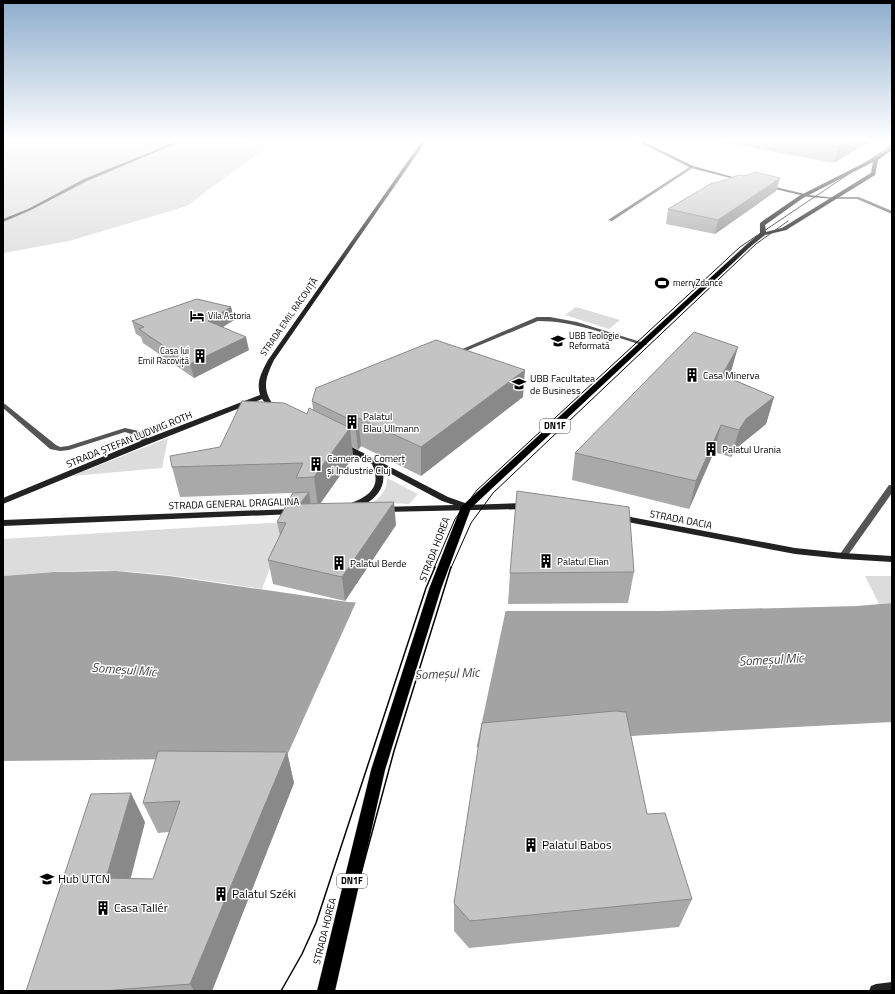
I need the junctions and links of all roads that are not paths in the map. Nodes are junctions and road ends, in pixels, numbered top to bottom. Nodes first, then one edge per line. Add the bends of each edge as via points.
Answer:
1 (69, 187) edge
2 (391, 187) edge
3 (660, 187) edge
4 (772, 187) edge
5 (819, 187) edge
6 (852, 187) edge
7 (805, 195) junction
8 (835, 198) junction
9 (892, 213) edge
10 (610, 220) dead end
11 (3, 221) edge
12 (763, 234) junction
13 (644, 344) junction
14 (450, 356) edge
15 (263, 396) junction
16 (3, 405) edge
17 (282, 415) edge
18 (146, 442) junction
19 (335, 442) edge
20 (375, 463) junction
21 (892, 487) edge
22 (3, 501) edge
23 (531, 506) edge
24 (466, 507) junction
25 (299, 511) edge
26 (615, 517) edge
27 (3, 523) edge
28 (843, 556) junction
29 (892, 559) edge
30 (892, 989) edge
31 (326, 991) edge
32 (876, 991) edge

1 - 11 street
2 - 15 street, STRADA EMIL RACOVIȚĂ via 271,360 261,382
3 - 10 street
4 - 7 street
5 - 7 main road, STRADA HOREA / DN1F
6 - 8 main road, STRADA HOREA / DN1F
7 - 8 street
7 - 12 main road, STRADA HOREA / DN1F via 762,224
8 - 9 street via 858,198
8 - 12 main road, STRADA HOREA / DN1F via 784,229
12 - 13 main road, STRADA HOREA / DN1F
13 - 14 street via 564,320 537,319
13 - 24 main road, STRADA HOREA / DN1F
15 - 17 street
15 - 18 street, STRADA ȘTEFAN LUDWIG ROTH
16 - 18 street via 53,447 69,448 125,430 140,434
18 - 22 street, STRADA ȘTEFAN LUDWIG ROTH
19 - 20 street
20 - 24 street
20 - 24 street via 380,470 379,488 361,503 342,510
21 - 28 street
23 - 24 street
24 - 31 main road, STRADA HOREA / DN1F via 435,589 378,770
25 - 27 street, STRADA GENERAL DRAGALINA
26 - 28 street, STRADA DACIA via 744,542
28 - 29 street, STRADA DACIA
30 - 32 street

